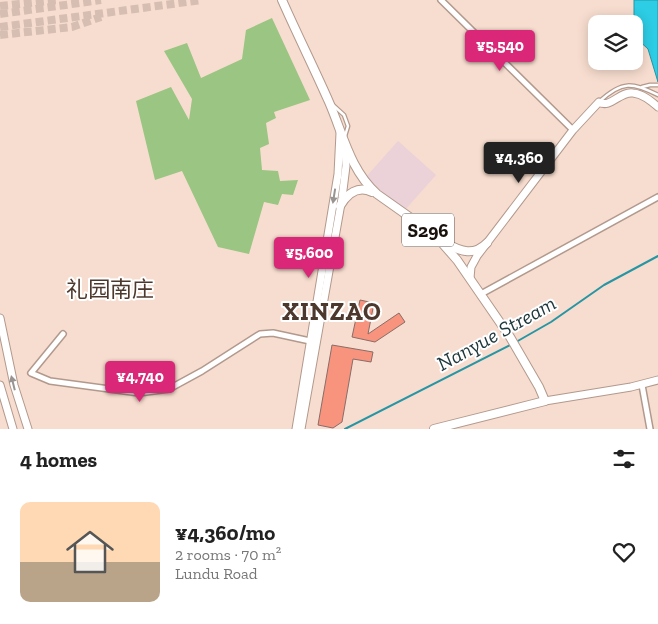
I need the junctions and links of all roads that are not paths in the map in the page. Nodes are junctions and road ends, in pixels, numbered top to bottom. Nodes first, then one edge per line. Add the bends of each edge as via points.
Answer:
1 (282, 0) edge
2 (441, 0) edge
3 (658, 85) edge
4 (642, 88) junction
5 (658, 95) edge
6 (328, 100) junction
7 (599, 102) junction
8 (658, 107) edge
9 (340, 130) junction
10 (573, 130) junction
11 (344, 140) junction
12 (376, 194) junction
13 (658, 196) edge
14 (340, 206) junction
15 (439, 239) junction
16 (488, 243) junction
17 (470, 278) junction
18 (481, 294) junction
19 (0, 318) edge
20 (62, 334) dead end
21 (310, 341) junction
22 (658, 380) edge
23 (0, 385) edge
24 (642, 385) junction
25 (545, 401) junction
26 (13, 429) edge
27 (28, 429) edge
28 (296, 429) edge
29 (301, 429) edge
30 (434, 429) edge
31 (650, 429) edge

1 - 6 main road, S296
2 - 10 street
3 - 4 lane
4 - 5 lane
4 - 7 lane via 627,84 619,86
6 - 9 main road, S296
6 - 11 lane via 344,115 348,126
7 - 8 main road via 606,104 633,93
7 - 10 main road
9 - 11 main road, S296
9 -> 21 main road via 339,165
10 - 16 main road
11 - 12 main road, S296 via 354,166
11 - 14 main road via 346,157
12 - 14 main road via 358,190 348,195
12 - 15 main road, S296
13 - 18 street
14 - 29 main road
15 - 16 main road via 466,252 478,250
15 - 17 main road, S296
16 - 17 main road via 472,264
17 - 18 main road, S296
18 - 25 main road, S296 via 510,337
27 -> 19 main road via 14,385
20 - 21 street via 31,373 50,381 139,393 169,390 260,334 273,333
21 - 28 main road
22 - 24 main road
23 - 26 main road
24 - 25 main road
24 - 31 street
25 - 30 main road

